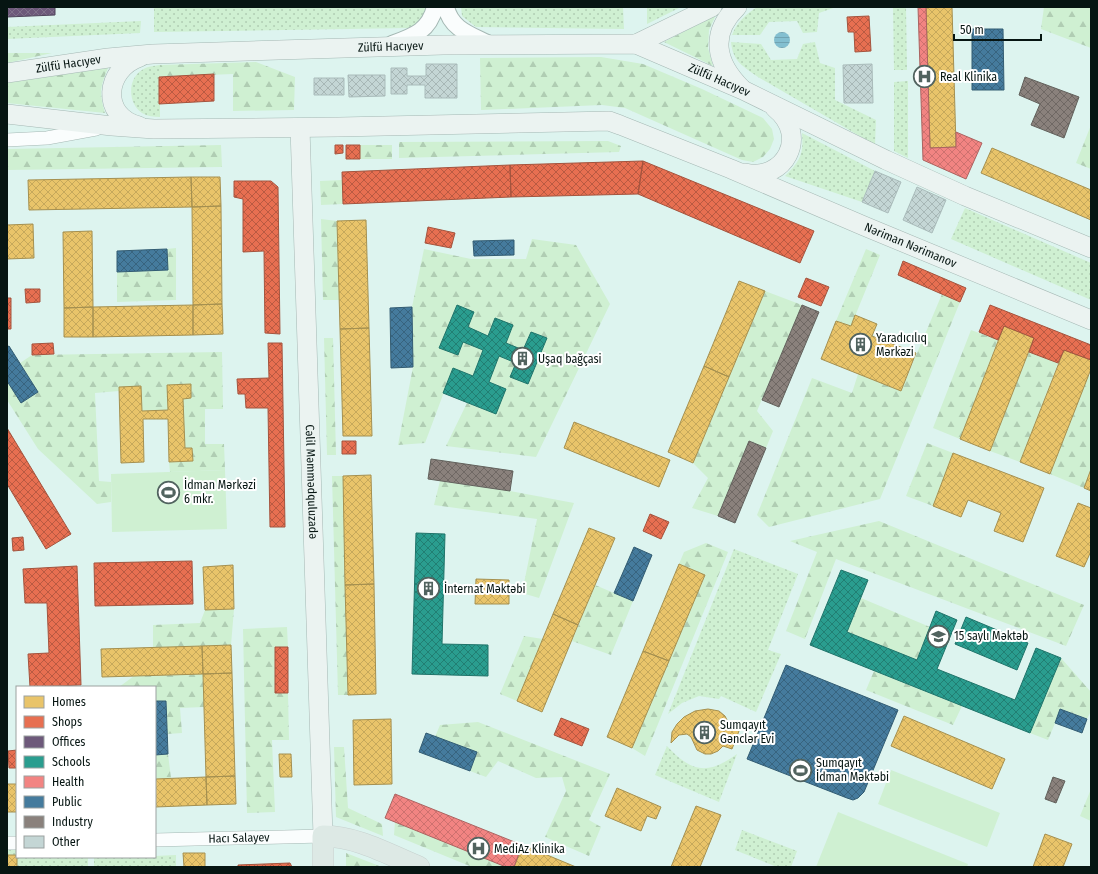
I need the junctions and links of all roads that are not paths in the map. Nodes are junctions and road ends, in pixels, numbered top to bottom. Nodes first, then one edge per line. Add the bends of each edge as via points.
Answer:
1 (435, 7) edge
2 (446, 7) edge
3 (712, 7) edge
4 (737, 7) edge
5 (636, 44) junction
6 (491, 45) junction
7 (385, 47) junction
8 (149, 54) junction
9 (7, 73) edge
10 (743, 90) junction
11 (764, 101) junction
12 (7, 114) edge
13 (112, 126) junction
14 (300, 128) junction
15 (154, 129) junction
16 (7, 140) edge
17 (731, 169) junction
18 (1091, 248) edge
19 (1091, 320) edge
20 (322, 836) junction
21 (156, 840) edge
22 (323, 867) edge
23 (419, 867) edge

1 - 7 street via 433,16 422,30 411,38
2 - 6 street via 451,21 459,29
3 - 5 main road
4 - 10 main road via 724,22 719,51 726,70
5 - 6 main road, Zülfü Hacıyev
5 - 10 main road, Zülfü Hacıyev
6 - 7 main road, Zülfü Hacıyev
7 - 8 main road, Zülfü Hacıyev
8 - 9 main road, Zülfü Hacıyev
8 - 15 main road via 126,64 118,72 112,88 112,100 121,116 136,125
10 - 11 main road, Zülfü Hacıyev
11 - 17 main road via 784,116 789,125 792,141 788,154 768,172 757,175
11 - 18 main road via 965,196
12 - 13 main road
13 - 15 main road
13 - 16 street via 47,138
14 - 15 main road
14 - 17 main road via 602,121 620,125
14 - 20 main road, Cəlil Məmmədquluzadə
17 - 19 main road, Nəriman Nərimanov
20 - 21 street, Hacı Salayev
20 - 22 main road
20 - 23 main road via 349,839

